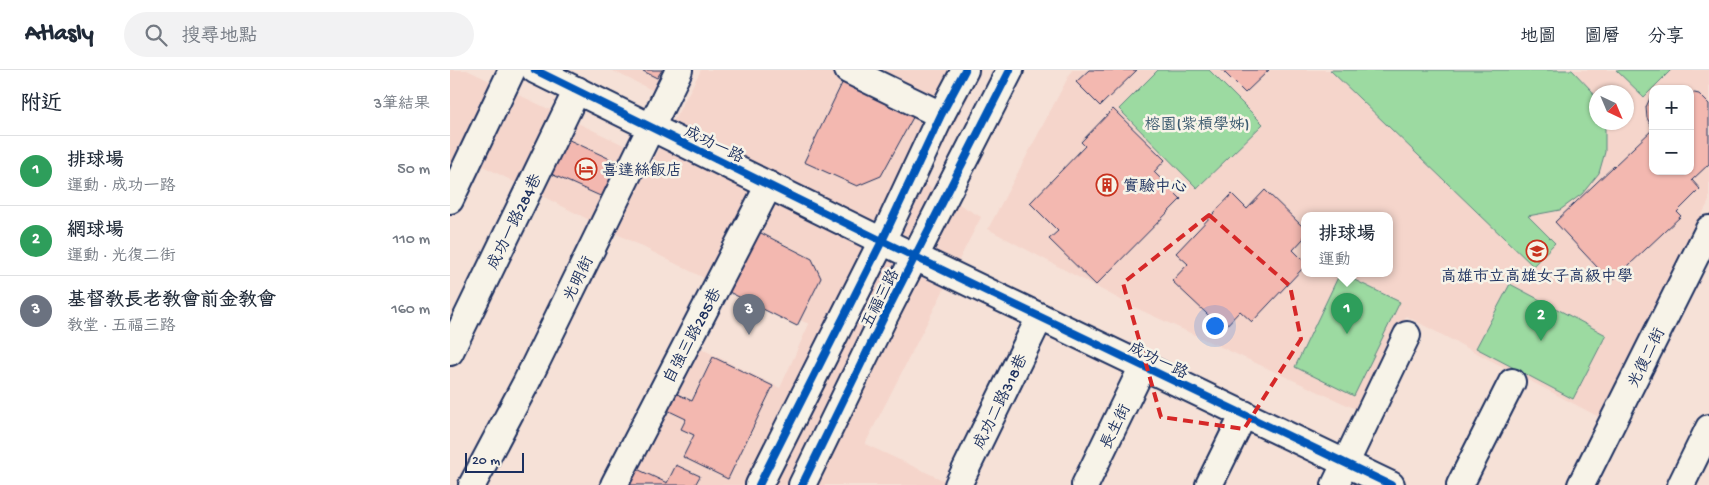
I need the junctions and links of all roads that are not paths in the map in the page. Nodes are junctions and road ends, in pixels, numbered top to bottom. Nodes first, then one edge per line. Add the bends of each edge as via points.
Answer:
1 (512, 70) edge
2 (537, 70) edge
3 (679, 70) edge
4 (848, 70) edge
5 (965, 70) edge
6 (1010, 70) edge
7 (576, 90) junction
8 (941, 115) junction
9 (651, 127) junction
10 (769, 185) junction
11 (450, 200) edge
12 (1709, 229) edge
13 (882, 241) junction
14 (916, 257) junction
15 (1040, 316) junction
16 (1407, 335) dead end
17 (450, 352) edge
18 (1143, 366) junction
19 (1512, 382) dead end
20 (1244, 414) junction
21 (1709, 428) edge
22 (1340, 474) edge
23 (472, 485) edge
24 (614, 485) edge
25 (759, 485) edge
26 (802, 485) edge
27 (958, 485) edge
28 (1085, 485) edge
29 (1210, 485) edge
30 (1392, 485) edge
31 (1460, 485) edge
32 (1582, 485) edge
33 (1681, 485) edge

1 - 11 street
2 - 7 street, 成功一路
3 - 9 street, 光明街
4 - 8 street
5 - 8 street, 五福三路
6 - 14 street, 五福三路
7 - 9 street, 成功一路
7 - 17 street, 成功一路284巷
8 - 13 street, 五福三路
9 - 10 street, 成功一路
9 - 23 street, 光明街 via 526,383
10 - 13 street, 成功一路
10 - 24 street, 自強三路285巷
12 - 32 street, 光復二街
13 - 14 street, 成功一路
13 - 25 street, 五福三路
14 - 15 street, 成功一路
14 - 26 street, 五福三路
15 - 18 street, 成功一路
15 - 27 street, 成功二路318巷
16 - 22 street
18 - 20 street, 成功一路
18 - 28 street, 長生街
19 - 31 street
20 - 22 street, 成功一路
20 - 29 street
21 - 33 street
22 - 30 street, 成功一路

